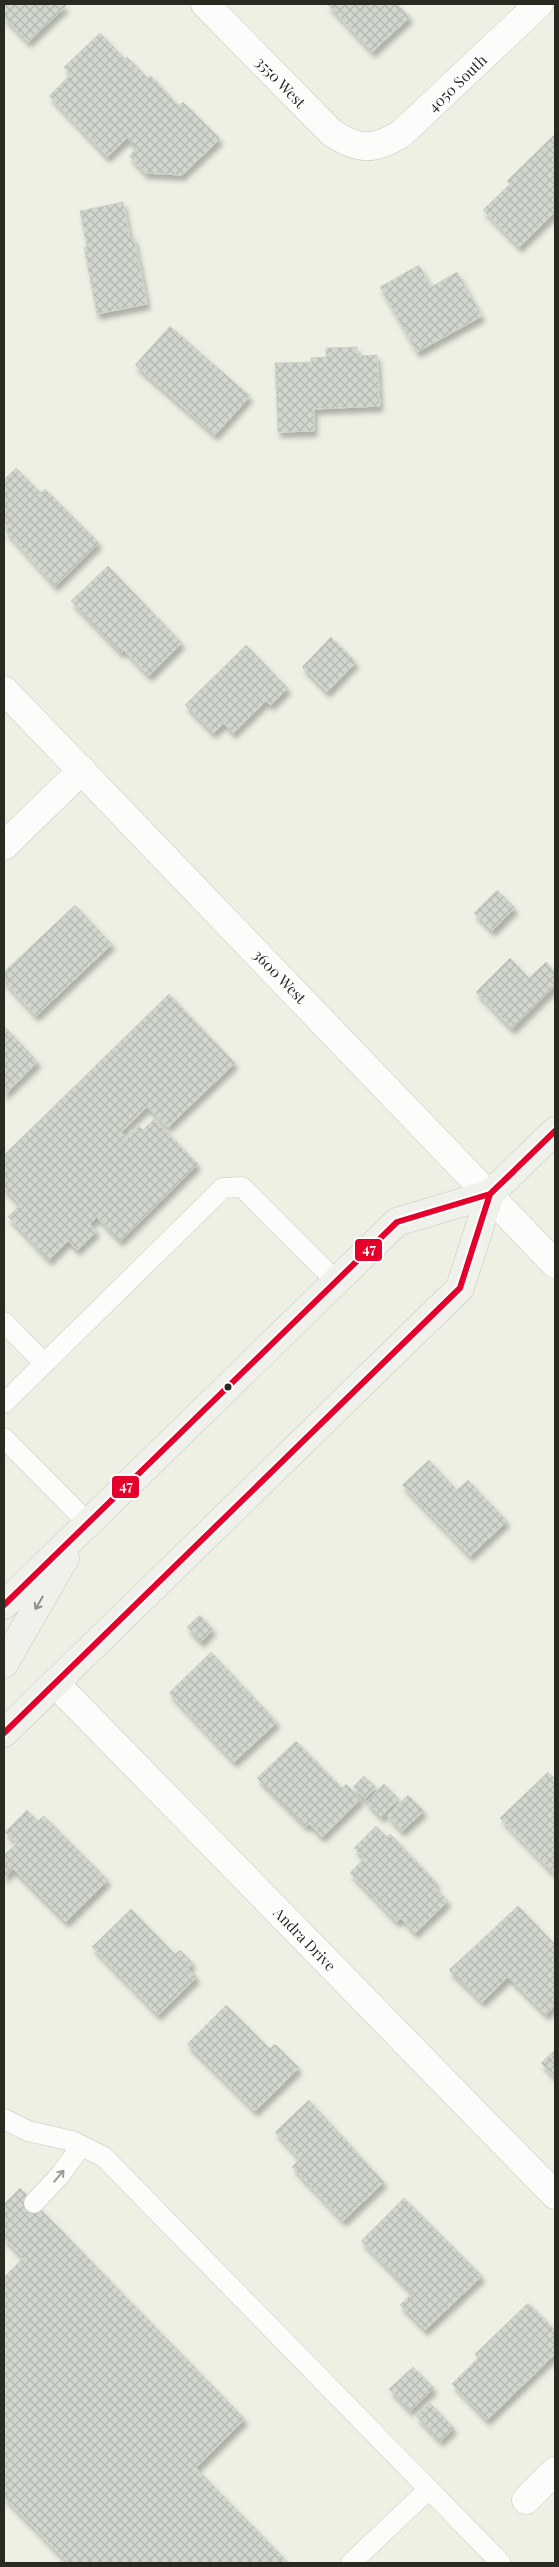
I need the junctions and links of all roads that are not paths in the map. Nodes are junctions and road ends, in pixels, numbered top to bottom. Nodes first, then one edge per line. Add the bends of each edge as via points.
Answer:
1 (205, 4) edge
2 (539, 4) edge
3 (366, 147) joint
4 (4, 690) edge
5 (82, 770) junction
6 (4, 846) edge
7 (555, 1131) edge
8 (490, 1194) junction
9 (555, 1264) edge
10 (337, 1282) junction
11 (4, 1322) edge
12 (44, 1363) junction
13 (4, 1403) edge
14 (4, 1438) edge
15 (84, 1527) junction
16 (4, 1605) edge
17 (4, 1664) edge
18 (55, 1683) junction
19 (4, 1733) edge
20 (4, 2119) edge
21 (81, 2146) junction
22 (555, 2195) edge
23 (34, 2203) dead end
24 (555, 2471) edge
25 (429, 2489) junction
26 (526, 2500) dead end
27 (351, 2563) edge
28 (501, 2563) edge

1 - 3 street, 3550 West via 332,133 348,143
2 - 3 street, 4050 South via 401,134 384,144
4 - 5 street, 3600 West
5 - 6 street
5 - 8 street, 3600 West
7 - 8 main road
8 - 9 street, 3600 West
8 - 10 main road via 397,1222
8 - 18 main road via 460,1288
10 - 12 lane via 242,1187 222,1188
10 - 15 main road
11 - 12 lane
12 - 13 lane
14 - 15 lane
15 - 16 main road
15 -> 17 main road
18 - 19 main road
18 - 22 street, Andra Drive
20 - 21 lane via 28,2131
23 -> 21 lane
21 - 25 lane via 104,2158
24 - 26 street
25 - 27 lane
25 - 28 lane

